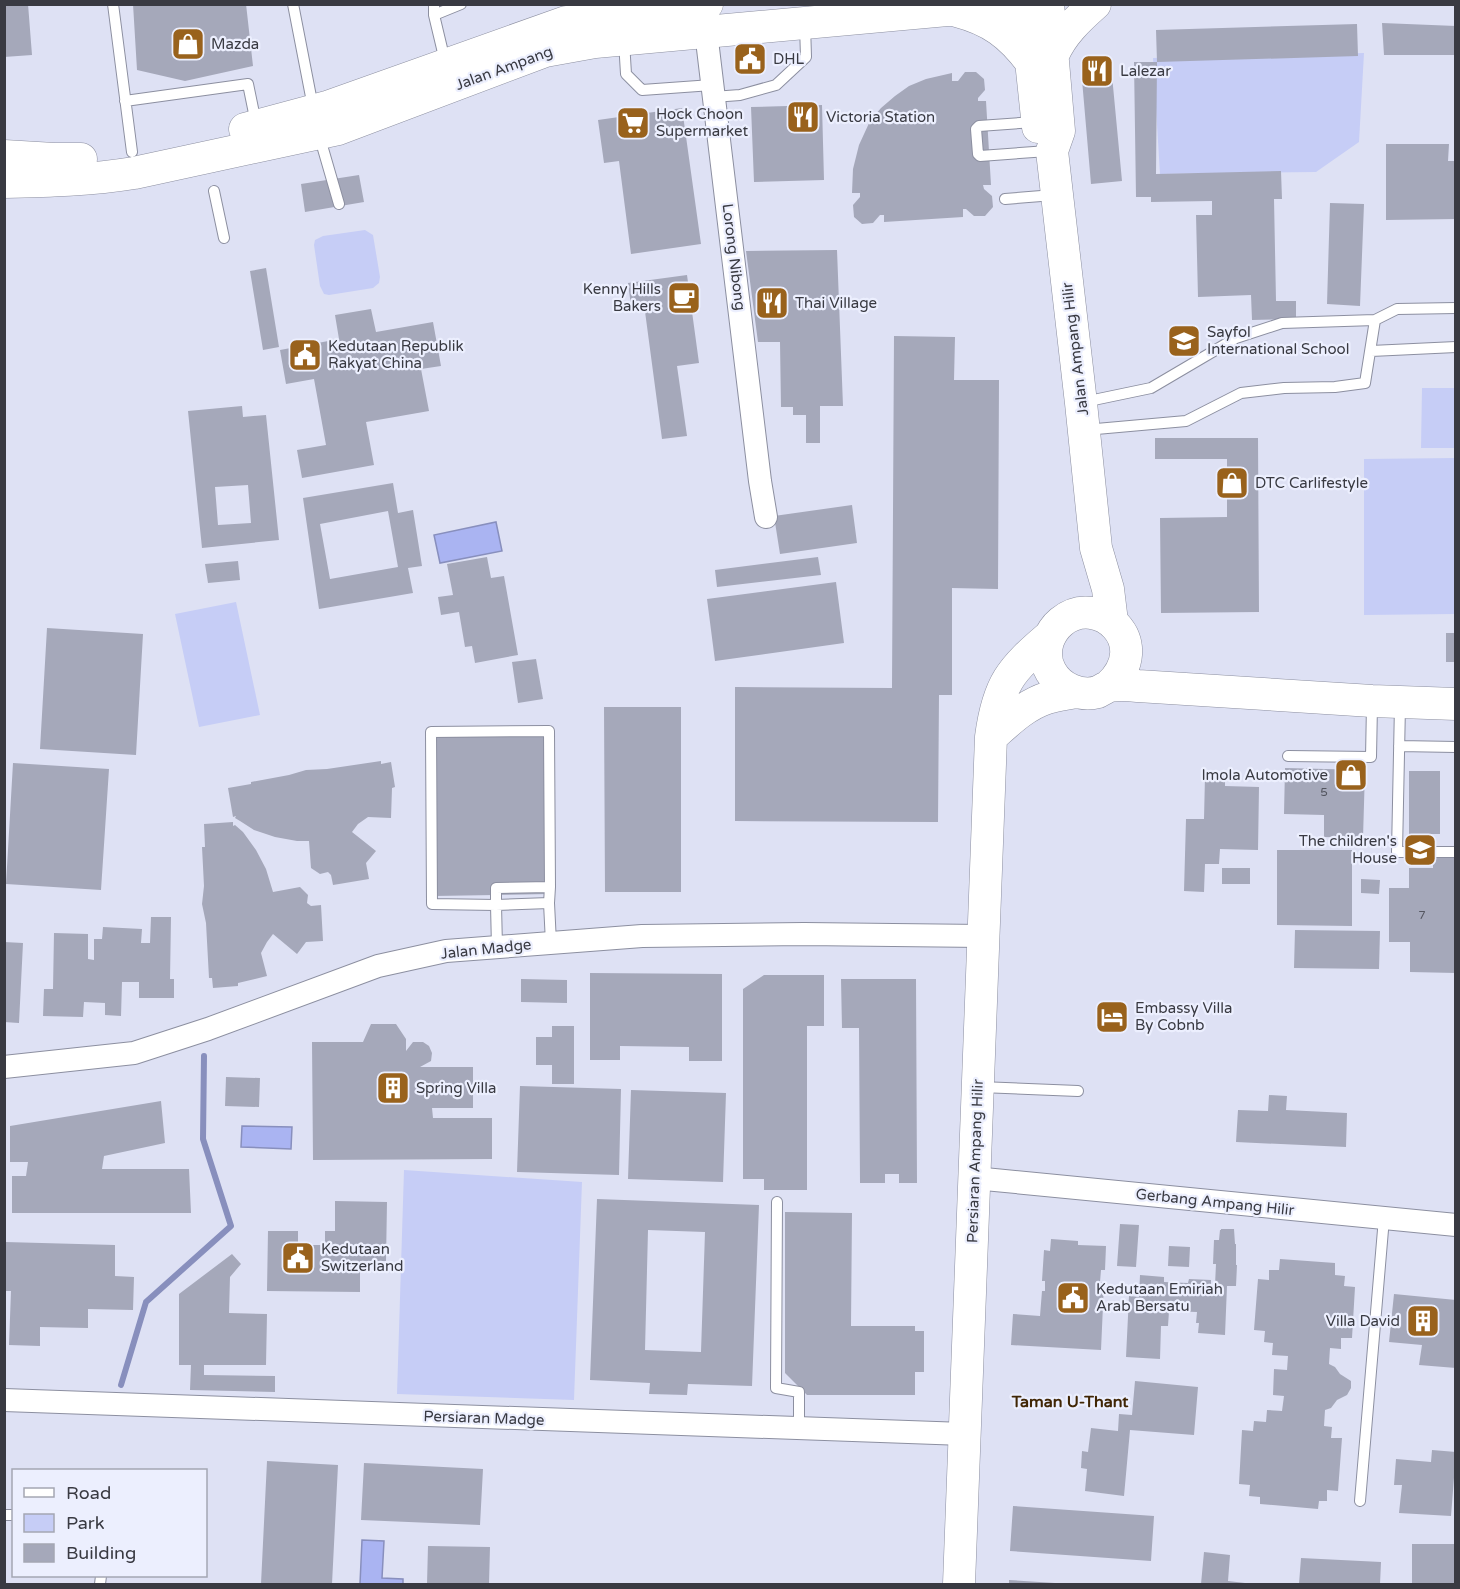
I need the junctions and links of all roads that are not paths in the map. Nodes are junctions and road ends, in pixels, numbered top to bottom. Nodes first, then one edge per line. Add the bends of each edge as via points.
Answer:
1 (113, 4) edge
2 (293, 4) edge
3 (461, 4) edge
4 (1013, 4) edge
5 (1025, 4) edge
6 (1048, 4) edge
7 (1095, 4) edge
8 (434, 10) edge
9 (951, 10) junction
10 (587, 12) edge
11 (707, 18) edge
12 (805, 23) junction
13 (624, 40) junction
14 (1042, 58) junction
15 (446, 64) junction
16 (713, 91) junction
17 (125, 101) junction
18 (1048, 121) junction
19 (316, 122) junction
20 (256, 126) junction
21 (1052, 151) junction
22 (132, 152) junction
23 (4, 156) edge
24 (4, 182) edge
25 (214, 191) dead end
26 (1057, 194) junction
27 (1005, 199) dead end
28 (339, 204) dead end
29 (224, 238) dead end
30 (1455, 308) edge
31 (1375, 320) junction
32 (1455, 347) edge
33 (1371, 351) junction
34 (1083, 417) junction
35 (766, 517) dead end
36 (1096, 548) junction
37 (1076, 614) junction
38 (1112, 622) junction
39 (1050, 636) junction
40 (1117, 676) junction
41 (1076, 692) junction
42 (1386, 701) junction
43 (1455, 704) edge
44 (991, 737) junction
45 (1399, 746) junction
46 (1455, 747) edge
47 (1288, 756) dead end
48 (1455, 852) edge
49 (550, 887) junction
50 (549, 903) junction
51 (496, 904) junction
52 (983, 936) junction
53 (550, 943) junction
54 (497, 947) junction
55 (4, 1067) edge
56 (978, 1087) junction
57 (1078, 1091) dead end
58 (974, 1178) junction
59 (777, 1202) dead end
60 (1384, 1218) junction
61 (1455, 1225) edge
62 (4, 1401) edge
63 (799, 1428) junction
64 (964, 1434) junction
65 (1360, 1501) dead end
66 (958, 1584) edge

1 - 17 lane
2 - 19 lane
3 - 8 lane
4 - 9 street, Jalan Ampang
5 - 14 street, Jalan Ampang Hilir
6 - 14 street, Jalan Ampang Hilir
7 - 14 street
8 - 15 lane
9 - 12 street, Jalan Ampang
9 - 14 street via 987,21
10 - 11 street, Jalan Ampang
10 - 15 street, Jalan Ampang
11 - 12 street, Jalan Ampang
11 - 13 street, Jalan Ampang
11 - 16 street, Lorong Nibong
12 - 16 lane via 806,57 776,85 740,95
13 - 16 lane via 626,74 642,90
13 - 19 street, Jalan Ampang via 545,51 338,129
14 - 18 street, Jalan Ampang Hilir
15 - 19 street, Jalan Ampang
16 - 35 street, Lorong Nibong
17 - 20 lane via 249,84
17 - 22 lane
18 - 21 street, Jalan Ampang Hilir via 1039,133
18 - 21 lane via 979,126 978,154
19 - 20 street, Jalan Ampang
19 - 24 street, Jalan Ampang via 108,177
19 - 28 lane
20 - 22 street, Jalan Ampang
21 - 26 street, Jalan Ampang Hilir
22 - 23 street, Jalan Ampang via 88,158
25 - 29 lane
26 - 27 lane
26 - 34 street, Jalan Ampang Hilir
30 - 31 lane via 1397,309
31 - 33 lane
31 - 34 lane via 1282,324 1236,338 1151,388
32 - 33 lane
33 - 34 lane via 1365,383 1241,393 1186,421
34 - 36 street, Jalan Ampang Hilir
36 - 37 street, Jalan Ampang Hilir via 1088,591
36 - 38 street, Jalan Ampang Hilir via 1108,589
37 - 38 street via 1101,615
37 - 39 street via 1066,618
38 - 40 street via 1120,631 1127,654
39 - 41 street via 1046,658 1050,670 1056,680
39 - 44 street, Persiaran Ampang Hilir via 1012,672 994,711
40 - 41 street via 1099,692
40 - 42 street via 1138,686 1156,688
41 - 44 street via 1031,705
42 - 43 street
42 - 45 lane
42 - 47 lane via 1371,757
44 - 52 street, Persiaran Ampang Hilir
45 - 46 lane
45 - 48 lane via 1397,852
49 - 50 lane
49 - 51 lane via 496,888
49 - 51 lane via 549,731 431,732 432,904
50 - 51 lane
50 - 53 lane
51 - 54 lane
52 - 53 street, Jalan Madge via 652,936
52 - 56 street, Persiaran Ampang Hilir
53 - 54 street, Jalan Madge
54 - 55 street, Jalan Madge via 446,951 378,966 134,1053
56 - 57 lane
56 - 58 street, Persiaran Ampang Hilir
58 - 60 street, Gerbang Ampang Hilir
58 - 64 street, Persiaran Ampang Hilir
59 - 63 lane via 776,1388 799,1392
60 - 61 street, Gerbang Ampang Hilir
60 - 65 lane
62 - 63 street, Persiaran Madge
63 - 64 street, Persiaran Madge
64 - 66 street, Persiaran Ampang Hilir

